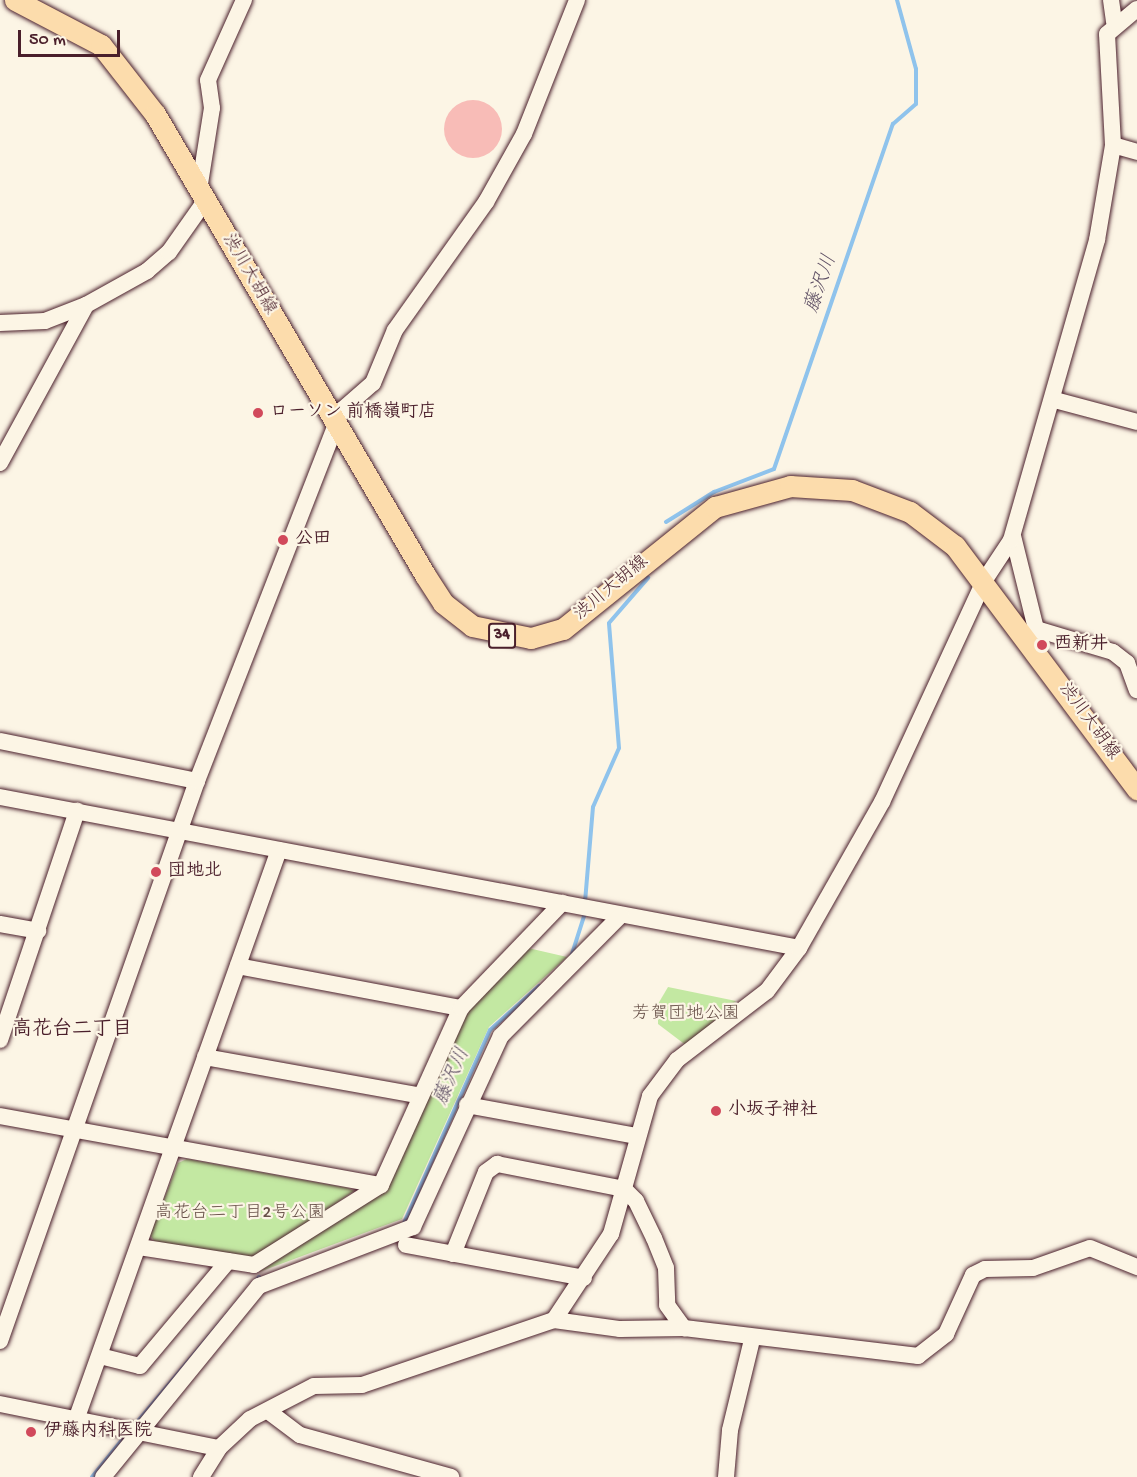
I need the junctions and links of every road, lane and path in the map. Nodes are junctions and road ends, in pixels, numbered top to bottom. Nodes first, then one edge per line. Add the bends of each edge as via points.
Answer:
1 (15, 0) edge
2 (244, 0) edge
3 (577, 0) edge
4 (1111, 0) edge
5 (1137, 9) edge
6 (1114, 22) junction
7 (1113, 145) junction
8 (1137, 152) edge
9 (202, 195) junction
10 (86, 305) junction
11 (0, 323) edge
12 (1055, 400) junction
13 (1137, 422) edge
14 (337, 428) junction
15 (0, 463) edge
16 (1013, 536) junction
17 (984, 581) junction
18 (1031, 634) junction
19 (1137, 690) edge
20 (0, 741) edge
21 (197, 781) junction
22 (1137, 789) edge
23 (0, 797) edge
24 (77, 811) junction
25 (180, 831) junction
26 (279, 850) junction
27 (562, 903) junction
28 (621, 915) junction
29 (0, 924) edge
30 (38, 931) junction
31 (799, 948) junction
32 (238, 966) junction
33 (461, 1008) junction
34 (3, 1020) edge
35 (0, 1040) edge
36 (206, 1057) junction
37 (421, 1096) junction
38 (467, 1105) junction
39 (0, 1116) edge
40 (73, 1131) junction
41 (636, 1136) junction
42 (173, 1146) junction
43 (381, 1185) junction
44 (624, 1189) junction
45 (406, 1245) dead end
46 (139, 1246) junction
47 (453, 1254) junction
48 (228, 1261) junction
49 (1137, 1267) edge
50 (584, 1278) junction
51 (554, 1320) junction
52 (684, 1328) junction
53 (752, 1340) junction
54 (0, 1341) edge
55 (100, 1356) junction
56 (0, 1404) edge
57 (268, 1411) junction
58 (76, 1420) junction
59 (137, 1432) junction
60 (219, 1448) junction
61 (104, 1477) edge
62 (201, 1477) edge
63 (451, 1477) edge
64 (726, 1477) edge

1 - 9 main road, 渋川大胡線 / 34 via 101,45 155,114
2 - 9 street via 208,81 212,108
3 - 14 street via 524,134 486,202 395,330 373,383 342,410
4 - 6 street
5 - 6 street
6 - 7 street via 1107,34
7 - 8 street
7 - 12 street via 1097,240
9 - 10 street via 154,264
9 - 14 main road, 渋川大胡線 / 34
10 - 11 street via 45,321
10 - 15 street
12 - 13 street
12 - 16 street
14 - 17 main road, 渋川大胡線 / 34 via 443,603 472,626 506,637 531,638 563,629 697,517 748,494 790,486 852,490 910,512 955,546
14 - 21 street
16 - 17 street
16 - 18 street
17 - 18 main road, 渋川大胡線 / 34
17 - 31 street via 882,802
18 - 19 street via 1113,652 1127,663
18 - 22 main road, 渋川大胡線 / 34
20 - 21 street
21 - 25 street
23 - 24 street
24 - 25 street
24 - 30 street
25 - 26 street
25 - 40 street
26 - 27 street
26 - 32 street
27 - 28 street
27 - 33 street
28 - 31 street
28 - 38 street via 501,1036
29 - 30 street
30 - 34 street
31 - 41 street via 767,991 677,1060 650,1096
32 - 33 street
32 - 36 street
33 - 37 street
34 - 35 street
36 - 37 street
36 - 42 street
37 - 43 street
38 - 41 street
38 - 59 street via 413,1227 259,1286
39 - 40 street
40 - 42 street
40 - 54 street
41 - 44 street
42 - 43 street
42 - 46 street
43 - 48 street via 254,1265
44 - 47 street via 497,1164 486,1172
44 - 50 street via 611,1234
44 - 52 street via 636,1200 654,1238 666,1268 667,1305
45 - 47 street
46 - 48 street
46 - 55 street
47 - 50 street
48 - 55 street via 140,1366
49 - 53 street via 1090,1248 1033,1268 985,1269 973,1275 946,1335 918,1356
50 - 51 street
51 - 52 street via 620,1329
51 - 57 street via 362,1385 314,1386
52 - 53 street
53 - 64 street via 730,1430
55 - 58 street
56 - 58 street
57 - 60 street
57 - 63 street via 300,1435
58 - 59 street
59 - 60 street
59 - 61 street
60 - 62 street

